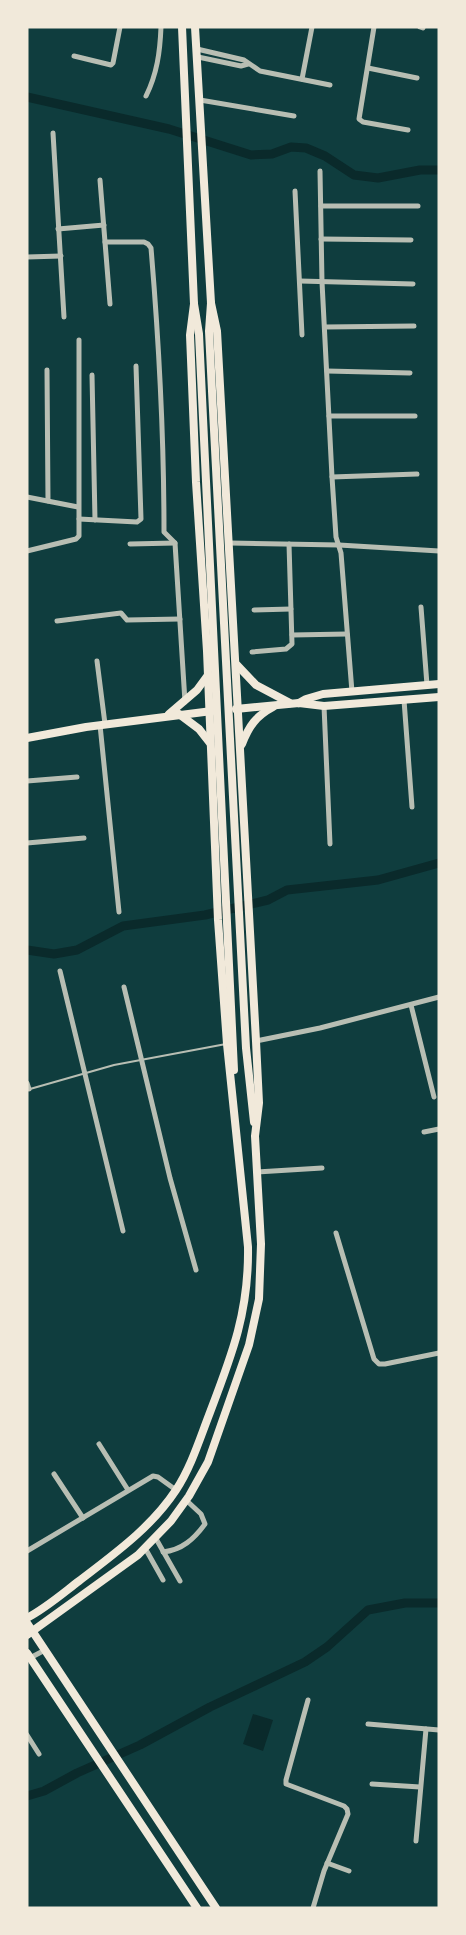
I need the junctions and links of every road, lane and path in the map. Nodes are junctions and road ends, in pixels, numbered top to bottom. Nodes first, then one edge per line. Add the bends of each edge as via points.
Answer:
1 (120, 27) edge
2 (161, 27) edge
3 (182, 27) edge
4 (195, 27) edge
5 (312, 27) edge
6 (374, 27) edge
7 (197, 53) junction
8 (74, 56) dead end
9 (368, 68) junction
10 (417, 78) dead end
11 (302, 79) junction
12 (330, 85) dead end
13 (146, 96) dead end
14 (200, 100) junction
15 (294, 116) dead end
16 (408, 130) dead end
17 (52, 133) dead end
18 (320, 171) dead end
19 (100, 180) dead end
20 (295, 191) dead end
21 (321, 206) junction
22 (418, 206) dead end
23 (104, 225) junction
24 (58, 229) junction
25 (321, 238) junction
26 (411, 240) dead end
27 (105, 242) junction
28 (61, 256) junction
29 (27, 257) edge
30 (300, 281) junction
31 (322, 282) junction
32 (413, 284) dead end
33 (194, 303) junction
34 (211, 303) junction
35 (110, 304) dead end
36 (64, 317) dead end
37 (414, 326) dead end
38 (325, 327) junction
39 (302, 335) dead end
40 (79, 340) dead end
41 (136, 366) dead end
42 (47, 370) dead end
43 (327, 371) junction
44 (410, 373) dead end
45 (92, 375) dead end
46 (329, 416) junction
47 (415, 416) dead end
48 (417, 474) dead end
49 (332, 477) junction
50 (27, 497) edge
51 (48, 501) junction
52 (78, 507) junction
53 (79, 519) junction
54 (95, 520) junction
55 (175, 543) junction
56 (230, 543) junction
57 (130, 544) dead end
58 (289, 544) junction
59 (339, 545) junction
60 (27, 551) edge
61 (439, 551) edge
62 (421, 607) dead end
63 (291, 609) junction
64 (254, 610) dead end
65 (180, 619) junction
66 (57, 621) dead end
67 (347, 634) junction
68 (292, 635) junction
69 (236, 647) junction
70 (207, 651) junction
71 (252, 652) dead end
72 (98, 661) dead end
73 (236, 664) junction
74 (208, 675) junction
75 (439, 684) edge
76 (427, 685) junction
77 (352, 692) junction
78 (439, 697) edge
79 (404, 700) junction
80 (185, 702) junction
81 (296, 703) junction
82 (276, 705) junction
83 (324, 706) junction
84 (239, 708) junction
85 (208, 711) junction
86 (178, 714) junction
87 (166, 715) junction
88 (103, 724) junction
89 (27, 738) edge
90 (210, 743) junction
91 (241, 746) junction
92 (241, 759) junction
93 (212, 764) junction
94 (76, 777) dead end
95 (27, 781) edge
96 (412, 807) dead end
97 (84, 838) dead end
98 (27, 843) edge
99 (330, 844) dead end
100 (119, 912) dead end
101 (60, 971) dead end
102 (124, 987) dead end
103 (439, 997) edge
104 (411, 1005) junction
105 (256, 1041) junction
106 (227, 1044) junction
107 (142, 1059) junction
108 (83, 1073) junction
109 (28, 1087) edge
110 (434, 1097) dead end
111 (235, 1119) junction
112 (439, 1129) edge
113 (424, 1132) dead end
114 (255, 1136) junction
115 (322, 1168) dead end
116 (257, 1172) junction
117 (123, 1231) dead end
118 (336, 1233) dead end
119 (196, 1270) dead end
120 (439, 1353) edge
121 (99, 1444) dead end
122 (54, 1474) dead end
123 (128, 1490) junction
124 (176, 1490) junction
125 (186, 1500) junction
126 (82, 1518) junction
127 (155, 1538) junction
128 (145, 1548) junction
129 (27, 1551) edge
130 (163, 1552) junction
131 (164, 1580) dead end
132 (180, 1581) dead end
133 (27, 1618) edge
134 (27, 1623) edge
135 (30, 1633) edge
136 (45, 1650) junction
137 (28, 1657) edge
138 (308, 1700) dead end
139 (368, 1724) dead end
140 (426, 1729) junction
141 (439, 1730) edge
142 (27, 1735) edge
143 (39, 1755) dead end
144 (372, 1784) dead end
145 (420, 1787) junction
146 (416, 1841) dead end
147 (327, 1863) junction
148 (349, 1871) dead end
149 (197, 1908) edge
150 (216, 1908) edge
151 (313, 1908) edge

1 - 8 street via 111,65
2 - 13 street via 154,81
3 - 33 main road
4 - 7 main road
5 - 11 street
6 - 9 street
7 - 11 street via 244,60 260,71
7 - 14 main road
9 - 10 street
9 - 16 street via 361,121
11 - 12 street
14 - 15 street
14 - 34 main road
17 - 24 street
18 - 21 street
19 - 23 street
20 - 30 street
21 - 22 street
21 - 25 street
23 - 24 street
23 - 27 street
24 - 28 street
25 - 26 street
25 - 31 street
27 - 35 street
27 - 55 street via 144,242 151,248 163,428 164,532
28 - 29 street
28 - 36 street
30 - 31 street
30 - 39 street
31 - 32 street
31 - 38 street
33 - 70 main road via 190,335
33 - 111 main road via 199,334 229,929
34 - 56 main road via 217,331
34 - 114 main road via 209,331 246,1048
37 - 38 street
38 - 43 street
40 - 52 street
41 - 54 street via 141,519
42 - 51 street
43 - 44 street
43 - 46 street
45 - 54 street
46 - 47 street
46 - 49 street
48 - 49 street
49 - 59 street
50 - 51 street
51 - 52 street
52 - 53 street
53 - 54 street
53 - 60 street via 80,534 76,539
55 - 57 street
55 - 65 street
56 - 58 street
56 - 69 main road
58 - 59 street
58 - 63 street
59 - 61 street
59 - 67 street
62 - 76 street
63 - 64 street
63 - 68 street
65 - 66 street via 127,620 121,613
65 - 80 street
67 - 68 street
67 - 77 street
68 - 71 street via 292,644 286,650
69 - 70 main road via 232,656 224,660 213,659
69 - 73 main road
70 - 74 main road
72 - 88 street
73 - 81 main road via 256,685
73 - 84 main road
74 - 80 main road
74 - 85 main road
75 - 76 main road
76 - 77 main road
77 - 81 main road via 313,696
78 - 79 main road
79 - 83 main road
79 - 96 street
80 - 87 main road
81 - 82 main road
81 - 83 main road
82 - 84 main road
82 - 91 main road via 252,723
83 - 99 street
84 - 85 main road
84 - 91 main road
85 - 86 main road
85 - 90 main road
86 - 87 main road
86 - 90 main road
87 - 88 main road
88 - 89 main road
88 - 100 street
90 - 93 main road
91 - 92 main road
92 - 93 main road via 237,750 227,748 217,752
92 - 105 main road
93 - 106 main road
94 - 95 street
97 - 98 street
101 - 108 street
102 - 107 street
103 - 104 street
104 - 105 street
104 - 110 street
105 - 114 main road via 259,1103
106 - 107 lane
106 - 111 main road
107 - 108 lane
107 - 119 street
108 - 109 lane
108 - 117 street
111 - 124 main road via 248,1247 245,1303 235,1347 191,1462
112 - 113 street
114 - 116 main road
115 - 116 street
116 - 125 main road via 259,1299 249,1345 208,1462
118 - 120 street via 374,1359 385,1364
121 - 123 street
122 - 126 street
123 - 124 street via 153,1476
123 - 126 street
124 - 133 main road via 152,1521 127,1544
125 - 127 main road
125 - 130 street via 201,1514 205,1524 184,1546
126 - 129 street
127 - 128 main road
127 - 130 street
128 - 131 street
128 - 135 main road
130 - 132 street
134 - 135 main road
135 - 136 main road
136 - 137 street
136 - 150 main road
137 - 149 main road
138 - 147 street via 286,1784 347,1809
139 - 140 street
140 - 141 street
140 - 145 street
142 - 143 street
144 - 145 street
145 - 146 street
147 - 148 street
147 - 151 street

